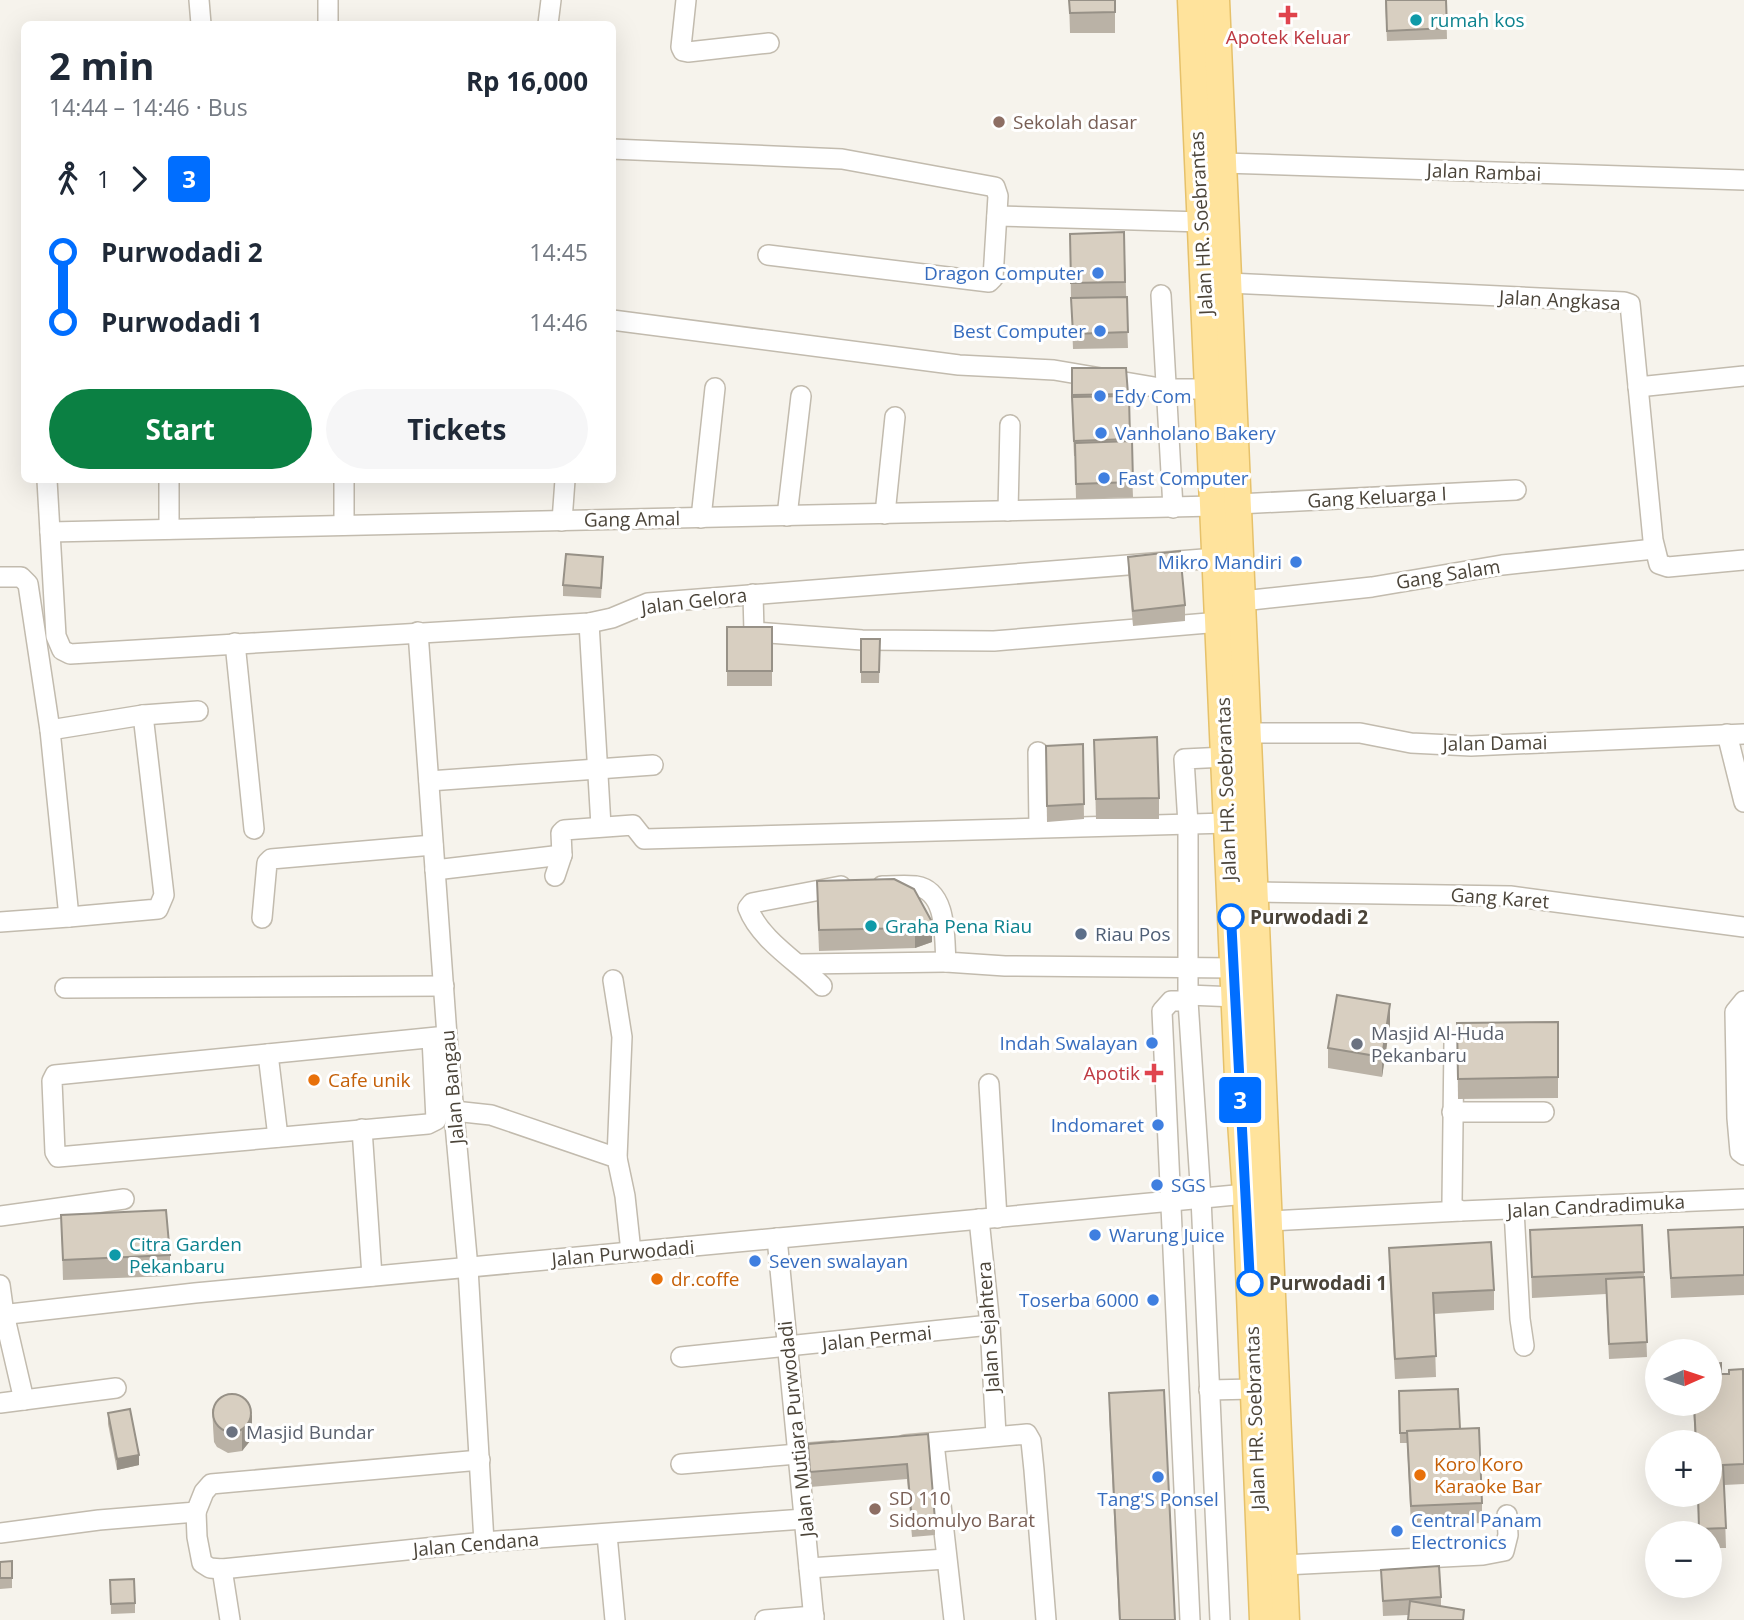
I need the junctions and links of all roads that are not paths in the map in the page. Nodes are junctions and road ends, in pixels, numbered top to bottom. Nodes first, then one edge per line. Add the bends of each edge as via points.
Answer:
1 (199, 0) edge
2 (328, 0) edge
3 (551, 0) edge
4 (685, 0) edge
5 (1191, 0) edge
6 (1216, 0) edge
7 (201, 21) edge
8 (328, 21) edge
9 (548, 21) edge
10 (769, 43) dead end
11 (616, 149) edge
12 (1223, 163) junction
13 (1744, 180) edge
14 (997, 216) junction
15 (1202, 222) junction
16 (768, 255) dead end
17 (1228, 283) junction
18 (1161, 295) dead end
19 (616, 321) edge
20 (1744, 376) edge
21 (715, 387) dead end
22 (1638, 387) junction
23 (1166, 388) junction
24 (1210, 389) junction
25 (801, 396) dead end
26 (895, 417) dead end
27 (1010, 425) dead end
28 (47, 483) edge
29 (169, 483) edge
30 (344, 483) edge
31 (565, 483) edge
32 (1516, 490) dead end
33 (1226, 505) junction
34 (1172, 508) junction
35 (1008, 511) junction
36 (885, 514) junction
37 (787, 516) junction
38 (701, 518) junction
39 (562, 521) junction
40 (344, 526) junction
41 (169, 529) junction
42 (50, 532) junction
43 (1656, 556) junction
44 (1216, 558) junction
45 (1744, 560) edge
46 (0, 577) edge
47 (753, 593) junction
48 (1242, 601) junction
49 (1220, 622) junction
50 (589, 623) junction
51 (418, 632) junction
52 (235, 643) junction
53 (198, 711) dead end
54 (143, 715) junction
55 (50, 730) junction
56 (1248, 733) junction
57 (1736, 734) edge
58 (1038, 752) dead end
59 (1226, 757) junction
60 (653, 765) dead end
61 (599, 768) junction
62 (429, 781) junction
63 (1744, 802) edge
64 (1228, 823) junction
65 (1188, 824) junction
66 (601, 825) junction
67 (1039, 827) junction
68 (254, 829) dead end
69 (433, 845) junction
70 (562, 855) junction
71 (435, 870) junction
72 (555, 876) dead end
73 (1255, 892) junction
74 (69, 917) junction
75 (262, 918) dead end
76 (0, 922) edge
77 (1744, 927) edge
78 (946, 962) junction
79 (801, 964) junction
80 (1234, 968) junction
81 (1188, 969) junction
82 (613, 980) dead end
83 (444, 986) junction
84 (822, 986) dead end
85 (65, 988) dead end
86 (1236, 997) junction
87 (1188, 998) junction
88 (1744, 1001) edge
89 (1501, 1034) edge
90 (440, 1037) junction
91 (268, 1054) junction
92 (989, 1084) dead end
93 (454, 1111) junction
94 (1452, 1112) junction
95 (1544, 1112) dead end
96 (362, 1129) junction
97 (278, 1137) junction
98 (1744, 1156) edge
99 (617, 1158) junction
100 (1246, 1194) junction
101 (1201, 1198) junction
102 (124, 1199) dead end
103 (1744, 1199) edge
104 (1171, 1201) junction
105 (1457, 1206) junction
106 (1514, 1210) junction
107 (0, 1216) edge
108 (988, 1218) junction
109 (1269, 1221) junction
110 (777, 1238) junction
111 (631, 1252) junction
112 (468, 1268) junction
113 (372, 1276) junction
114 (0, 1285) edge
115 (2, 1315) edge
116 (990, 1325) junction
117 (1524, 1346) dead end
118 (788, 1348) junction
119 (681, 1357) dead end
120 (1180, 1386) junction
121 (1209, 1387) junction
122 (116, 1388) dead end
123 (1254, 1389) junction
124 (23, 1400) junction
125 (0, 1403) edge
126 (996, 1435) junction
127 (934, 1443) junction
128 (880, 1447) edge
129 (852, 1450) edge
130 (798, 1454) junction
131 (480, 1461) junction
132 (681, 1464) dead end
133 (196, 1512) junction
134 (1507, 1515) dead end
135 (804, 1519) junction
136 (0, 1533) edge
137 (607, 1535) junction
138 (484, 1542) junction
139 (1188, 1558) junction
140 (946, 1559) junction
141 (1217, 1561) junction
142 (1284, 1565) junction
143 (809, 1568) junction
144 (222, 1569) junction
145 (814, 1618) edge
146 (230, 1620) edge
147 (615, 1620) edge
148 (765, 1620) edge
149 (954, 1620) edge
150 (1046, 1620) edge
151 (1190, 1620) edge
152 (1220, 1620) edge
153 (1263, 1620) edge
154 (1286, 1620) edge

1 - 7 street
2 - 8 street
3 - 9 street
4 - 10 street via 683,51
5 - 15 main road, Jalan HR. Soebrantas
6 - 12 main road, Jalan HR. Soebrantas
11 - 14 street via 842,159 995,187
12 - 13 street, Jalan Rambai
12 - 17 main road, Jalan HR. Soebrantas
14 - 15 street
14 - 16 street via 989,282
15 - 24 main road, Jalan HR. Soebrantas
17 - 22 street, Jalan Angkasa via 1624,302 1630,304
17 - 33 main road, Jalan HR. Soebrantas
18 - 23 street
19 - 23 street via 958,365 1055,370
20 - 22 street
21 - 38 street
22 - 43 street, Jalan Angkasa
23 - 24 street
23 - 34 street
24 - 33 main road, Jalan HR. Soebrantas
25 - 37 street
26 - 36 street
27 - 35 street
28 - 42 street
29 - 41 street
30 - 40 street
31 - 39 street
32 - 33 street, Gang Keluarga I
33 - 34 street, Gang Amal
33 - 44 main road, Jalan HR. Soebrantas
33 - 48 main road, Jalan HR. Soebrantas
34 - 35 street, Gang Amal
35 - 36 street, Gang Amal
36 - 37 street, Gang Amal
37 - 38 street, Gang Amal
38 - 39 street, Gang Amal
39 - 40 street, Gang Amal
40 - 41 street, Gang Amal
41 - 42 street, Gang Amal
42 - 52 street, Jalan Gelora via 56,636 62,650 70,654
43 - 45 street, Gang Salam via 1668,567
43 - 48 street, Gang Salam via 1502,565 1371,587
44 - 47 street, Jalan Gelora
44 - 49 main road, Jalan HR. Soebrantas
46 - 55 street via 21,577 28,584
47 - 49 street via 754,632 862,640 995,642
47 - 50 street, Jalan Gelora via 648,603
48 - 56 main road, Jalan HR. Soebrantas
49 - 59 main road, Jalan HR. Soebrantas
50 - 51 street, Jalan Gelora
50 - 61 street
51 - 52 street, Jalan Gelora
51 - 62 street, Jalan Bangau
52 - 68 street
53 - 54 street
54 - 55 street
54 - 74 street via 163,895 158,909
55 - 74 street
56 - 57 street, Jalan Damai via 1360,733 1411,743 1471,746
56 - 73 main road, Jalan HR. Soebrantas
57 - 63 street
58 - 67 street
59 - 64 main road, Jalan HR. Soebrantas
59 - 65 street via 1184,759
60 - 61 street
61 - 62 street
61 - 66 street
62 - 69 street, Jalan Bangau
64 - 65 street
64 - 80 main road, Jalan HR. Soebrantas
65 - 67 street
65 - 81 street
66 - 67 street via 633,825 644,839
66 - 70 street via 564,830
69 - 71 street, Jalan Bangau
69 - 75 street via 271,859
70 - 71 street
70 - 72 street
71 - 83 street, Jalan Bangau
73 - 77 street, Gang Karet via 1510,896
73 - 109 main road, Jalan HR. Soebrantas
74 - 76 street
78 - 79 street
78 - 79 street via 942,916 935,897 918,886 841,886 752,903 748,908 770,942
78 - 81 street
79 - 84 street
80 - 81 street
80 - 86 main road, Jalan HR. Soebrantas
81 - 87 street
82 - 99 street via 622,1037
83 - 85 street
83 - 90 street, Jalan Bangau
86 - 87 street
86 - 100 main road, Jalan HR. Soebrantas
87 - 101 street
87 - 104 street via 1171,1000 1162,1011
88 - 98 street via 1735,1012 1737,1118
89 - 94 street via 1454,1042
90 - 91 street
90 - 93 street, Jalan Bangau
90 - 96 street via 436,1120
91 - 97 street
91 - 97 street via 55,1075 55,1152 58,1157
92 - 108 street, Jalan Sejahtera
93 - 99 street via 491,1115
93 - 112 street, Jalan Bangau
94 - 95 street
94 - 105 street
96 - 97 street
96 - 113 street
99 - 111 street
100 - 101 street, Jalan Purwodadi
100 - 123 main road, Jalan HR. Soebrantas
101 - 104 street, Jalan Purwodadi
101 - 121 street
102 - 107 street
103 - 106 street, Jalan Candradimuka
104 - 108 street, Jalan Purwodadi
104 - 120 street
105 - 106 street, Jalan Candradimuka
105 - 109 street, Jalan Candradimuka
106 - 117 street via 1523,1242 1520,1319
108 - 110 street, Jalan Purwodadi
108 - 116 street, Jalan Sejahtera
109 - 142 main road, Jalan HR. Soebrantas
110 - 111 street, Jalan Purwodadi
110 - 118 street, Jalan Mutiara Purwodadi
111 - 112 street, Jalan Purwodadi
112 - 113 street, Jalan Purwodadi
112 - 131 street, Jalan Bangau
113 - 115 street, Jalan Purwodadi
114 - 115 street
115 - 124 street
116 - 118 street, Jalan Permai
116 - 126 street, Jalan Sejahtera
118 - 119 street, Jalan Permai
118 - 130 street, Jalan Mutiara Purwodadi
120 - 121 street
120 - 139 street
121 - 123 street
121 - 141 street
122 - 124 street
123 - 153 main road, Jalan HR. Soebrantas
124 - 125 street
126 - 127 street
126 - 150 street via 1027,1434 1031,1440
127 - 128 street
127 - 140 street
129 - 130 street
130 - 132 street
130 - 135 street, Jalan Mutiara Purwodadi
131 - 133 street via 211,1484
131 - 138 street, Jalan Bangau
133 - 136 street
133 - 144 street via 202,1563
134 - 142 street via 1504,1551
135 - 137 street, Jalan Cendana
135 - 143 street, Jalan Mutiara Purwodadi
137 - 138 street, Jalan Cendana
137 - 147 street
138 - 144 street, Jalan Cendana
139 - 141 street
139 - 151 street
140 - 143 street
140 - 149 street
141 - 152 street
142 - 154 main road, Jalan HR. Soebrantas
143 - 145 street, Jalan Mutiara Purwodadi
144 - 146 street
145 - 148 street

